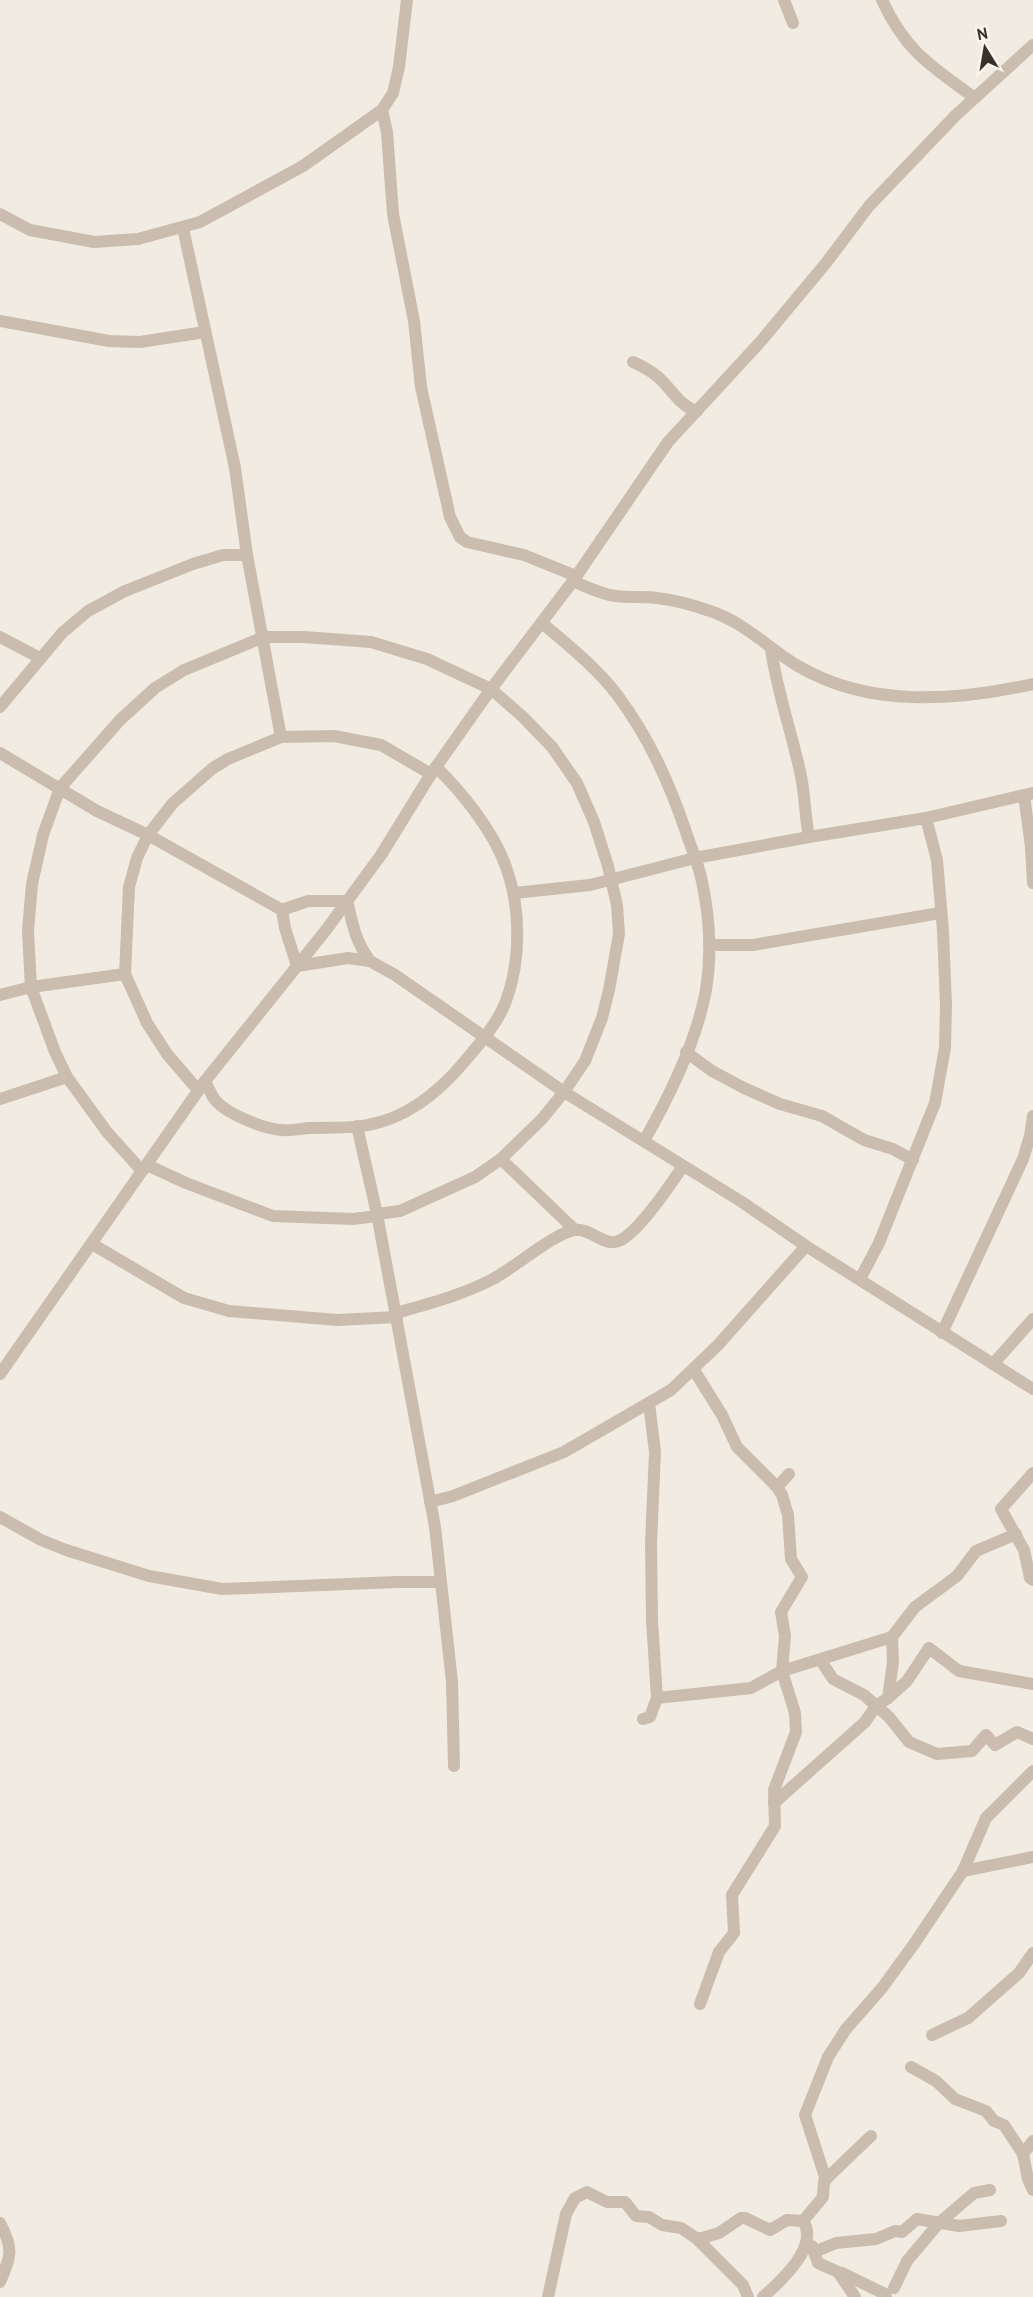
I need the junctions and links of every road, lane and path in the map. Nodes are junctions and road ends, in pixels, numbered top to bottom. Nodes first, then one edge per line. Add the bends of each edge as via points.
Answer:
1 (407, 0) edge
2 (784, 0) edge
3 (882, 0) edge
4 (793, 23) dead end
5 (1032, 48) edge
6 (975, 98) junction
7 (382, 110) junction
8 (0, 214) edge
9 (183, 228) junction
10 (0, 321) edge
11 (205, 332) junction
12 (633, 362) dead end
13 (698, 411) junction
14 (247, 555) junction
15 (574, 579) junction
16 (542, 623) junction
17 (0, 637) edge
18 (264, 637) junction
19 (771, 648) junction
20 (40, 658) junction
21 (1033, 684) edge
22 (491, 689) junction
23 (0, 707) edge
24 (281, 737) junction
25 (0, 753) edge
26 (433, 771) junction
27 (60, 788) junction
28 (1028, 794) edge
29 (926, 818) junction
30 (148, 835) junction
31 (809, 837) junction
32 (695, 858) junction
33 (611, 879) junction
34 (1033, 883) edge
35 (514, 893) junction
36 (347, 901) junction
37 (282, 910) junction
38 (940, 913) junction
39 (709, 945) junction
40 (370, 961) junction
41 (297, 966) junction
42 (125, 974) junction
43 (31, 987) junction
44 (0, 995) edge
45 (484, 1038) junction
46 (686, 1052) junction
47 (67, 1077) junction
48 (202, 1086) junction
49 (564, 1092) junction
50 (0, 1099) edge
51 (1033, 1116) edge
52 (357, 1126) junction
53 (644, 1141) junction
54 (501, 1159) junction
55 (913, 1160) junction
56 (683, 1166) junction
57 (144, 1168) junction
58 (377, 1215) junction
59 (575, 1230) junction
60 (92, 1244) junction
61 (806, 1246) junction
62 (860, 1279) junction
63 (396, 1315) junction
64 (1033, 1319) edge
65 (942, 1333) junction
66 (993, 1365) junction
67 (694, 1370) junction
68 (0, 1374) edge
69 (1033, 1389) edge
70 (649, 1403) junction
71 (1033, 1473) edge
72 (789, 1474) dead end
73 (777, 1487) junction
74 (430, 1502) junction
75 (0, 1517) edge
76 (1016, 1534) junction
77 (1033, 1580) edge
78 (440, 1582) junction
79 (892, 1637) junction
80 (821, 1660) junction
81 (782, 1671) junction
82 (1033, 1684) edge
83 (657, 1698) junction
84 (888, 1698) junction
85 (876, 1706) junction
86 (643, 1719) dead end
87 (1033, 1739) edge
88 (454, 1766) dead end
89 (1033, 1771) edge
90 (774, 1803) junction
91 (1033, 1857) edge
92 (963, 1871) junction
93 (1033, 1953) edge
94 (700, 2004) dead end
95 (932, 2035) dead end
96 (911, 2067) dead end
97 (871, 2136) dead end
98 (1033, 2141) edge
99 (1023, 2154) junction
100 (826, 2180) junction
101 (990, 2190) dead end
102 (1033, 2190) edge
103 (1000, 2221) dead end
104 (0, 2223) edge
105 (939, 2223) junction
106 (805, 2227) junction
107 (696, 2238) junction
108 (814, 2252) junction
109 (838, 2272) junction
110 (0, 2282) edge
111 (890, 2293) edge
112 (548, 2297) edge
113 (748, 2297) edge
114 (763, 2297) edge
115 (855, 2297) edge

1 - 7 street via 393,93
2 - 4 street
3 - 6 street via 910,48
5 - 6 street
6 - 13 street via 870,206
7 - 9 street via 303,166
7 - 15 street via 393,214 414,321 421,387 450,517 467,542 524,555
8 - 9 street via 30,230 94,242 138,239
9 - 11 street
10 - 11 street via 140,342
11 - 14 street via 234,468
12 - 13 street via 658,377 688,408
13 - 15 street via 668,442
14 - 18 street
14 - 20 street via 223,555 125,591 88,611
15 - 16 street
15 - 19 street via 593,590 616,596 656,598 711,611 756,634
16 - 22 street
16 - 32 street via 617,694 639,727 670,785
17 - 20 street
18 - 22 street via 371,642 428,659
18 - 24 street
18 - 27 street via 184,670 155,688 120,720
19 - 21 street via 814,675 866,692 928,698
19 - 31 street via 802,779
20 - 23 street
22 - 26 street
22 - 33 street via 552,747 577,783 594,822
24 - 26 street via 334,736 381,745
24 - 30 street via 213,768 173,803
25 - 27 street
26 - 35 street via 457,787 491,838 506,865
26 - 36 street
27 - 30 street
27 - 43 street via 43,835 32,884 28,932
28 - 29 street
28 - 34 street
29 - 31 street
29 - 38 street via 937,861
30 - 37 street
30 - 42 street via 129,887
31 - 32 street
32 - 33 street
32 - 39 street via 707,910
33 - 35 street
33 - 49 street via 619,934 609,990 585,1061
35 - 45 street via 515,972 505,1003
36 - 37 street via 308,902
36 - 40 street via 359,946
36 - 41 street
37 - 41 street
38 - 39 street via 753,945
38 - 55 street via 945,1048 935,1103
39 - 46 street via 706,989
40 - 41 street via 348,957
40 - 45 street
41 - 48 street
42 - 43 street
42 - 48 street via 167,1054
43 - 44 street
43 - 47 street
45 - 49 street
45 - 52 street via 426,1100 393,1116
46 - 53 street
46 - 55 street via 744,1088 822,1116 864,1140
47 - 50 street
47 - 57 street via 107,1132
48 - 52 street via 217,1102 246,1121 281,1131
48 - 57 street
49 - 53 street
49 - 54 street
51 - 65 street via 1023,1159
52 - 58 street
53 - 56 street
54 - 58 street via 475,1177 423,1202
54 - 59 street
55 - 62 street
56 - 59 street via 647,1213 619,1241 610,1243
56 - 61 street
57 - 58 street via 273,1216 353,1219
57 - 60 street
58 - 63 street
59 - 63 street via 492,1280
60 - 63 street via 184,1298 229,1311 337,1320
60 - 68 street
61 - 62 street
61 - 67 street
62 - 65 street
63 - 74 street
64 - 66 street
65 - 66 street
66 - 69 street
67 - 70 street
67 - 73 street via 737,1447
70 - 74 street via 564,1452
70 - 83 street via 655,1452 651,1543
71 - 76 street via 1001,1509
72 - 73 street
73 - 81 street via 788,1515 791,1559 802,1577 781,1612 785,1636
74 - 78 street via 440,1557
75 - 78 street via 66,1550 149,1576 222,1589
76 - 77 street
76 - 79 street via 976,1551 957,1576 915,1607
78 - 88 street via 452,1682
79 - 80 street
79 - 84 street
80 - 81 street
80 - 85 street via 833,1679
81 - 83 street via 751,1688
81 - 90 street via 795,1713 796,1732 774,1790
82 - 84 street via 959,1671 929,1648 907,1681
83 - 86 street via 650,1717
84 - 85 street
85 - 87 street via 909,1742 937,1754 972,1751 986,1735 995,1745 1017,1732
85 - 90 street via 865,1722
89 - 92 street via 986,1818
90 - 94 street via 776,1826 732,1895 734,1932 719,1952
91 - 92 street
92 - 100 street via 914,1944 828,2057 805,2115
93 - 95 street via 1019,1973 968,2018
96 - 99 street via 936,2081 956,2099 986,2111 1004,2125
97 - 100 street
98 - 99 street
99 - 102 street
100 - 106 street via 823,2197
101 - 105 street via 974,2193
103 - 105 street via 959,2226
104 - 110 street via 11,2246
105 - 108 street via 917,2219 902,2232 836,2243
105 - 111 street via 907,2261
106 - 107 street via 787,2220 770,2230 741,2218 714,2236
106 - 108 street
106 - 114 street via 808,2243
107 - 112 street via 681,2228 636,2216 625,2202 606,2202 587,2192 575,2198 566,2214
107 - 113 street via 742,2285
108 - 109 street via 818,2263
109 - 111 street
109 - 115 street

